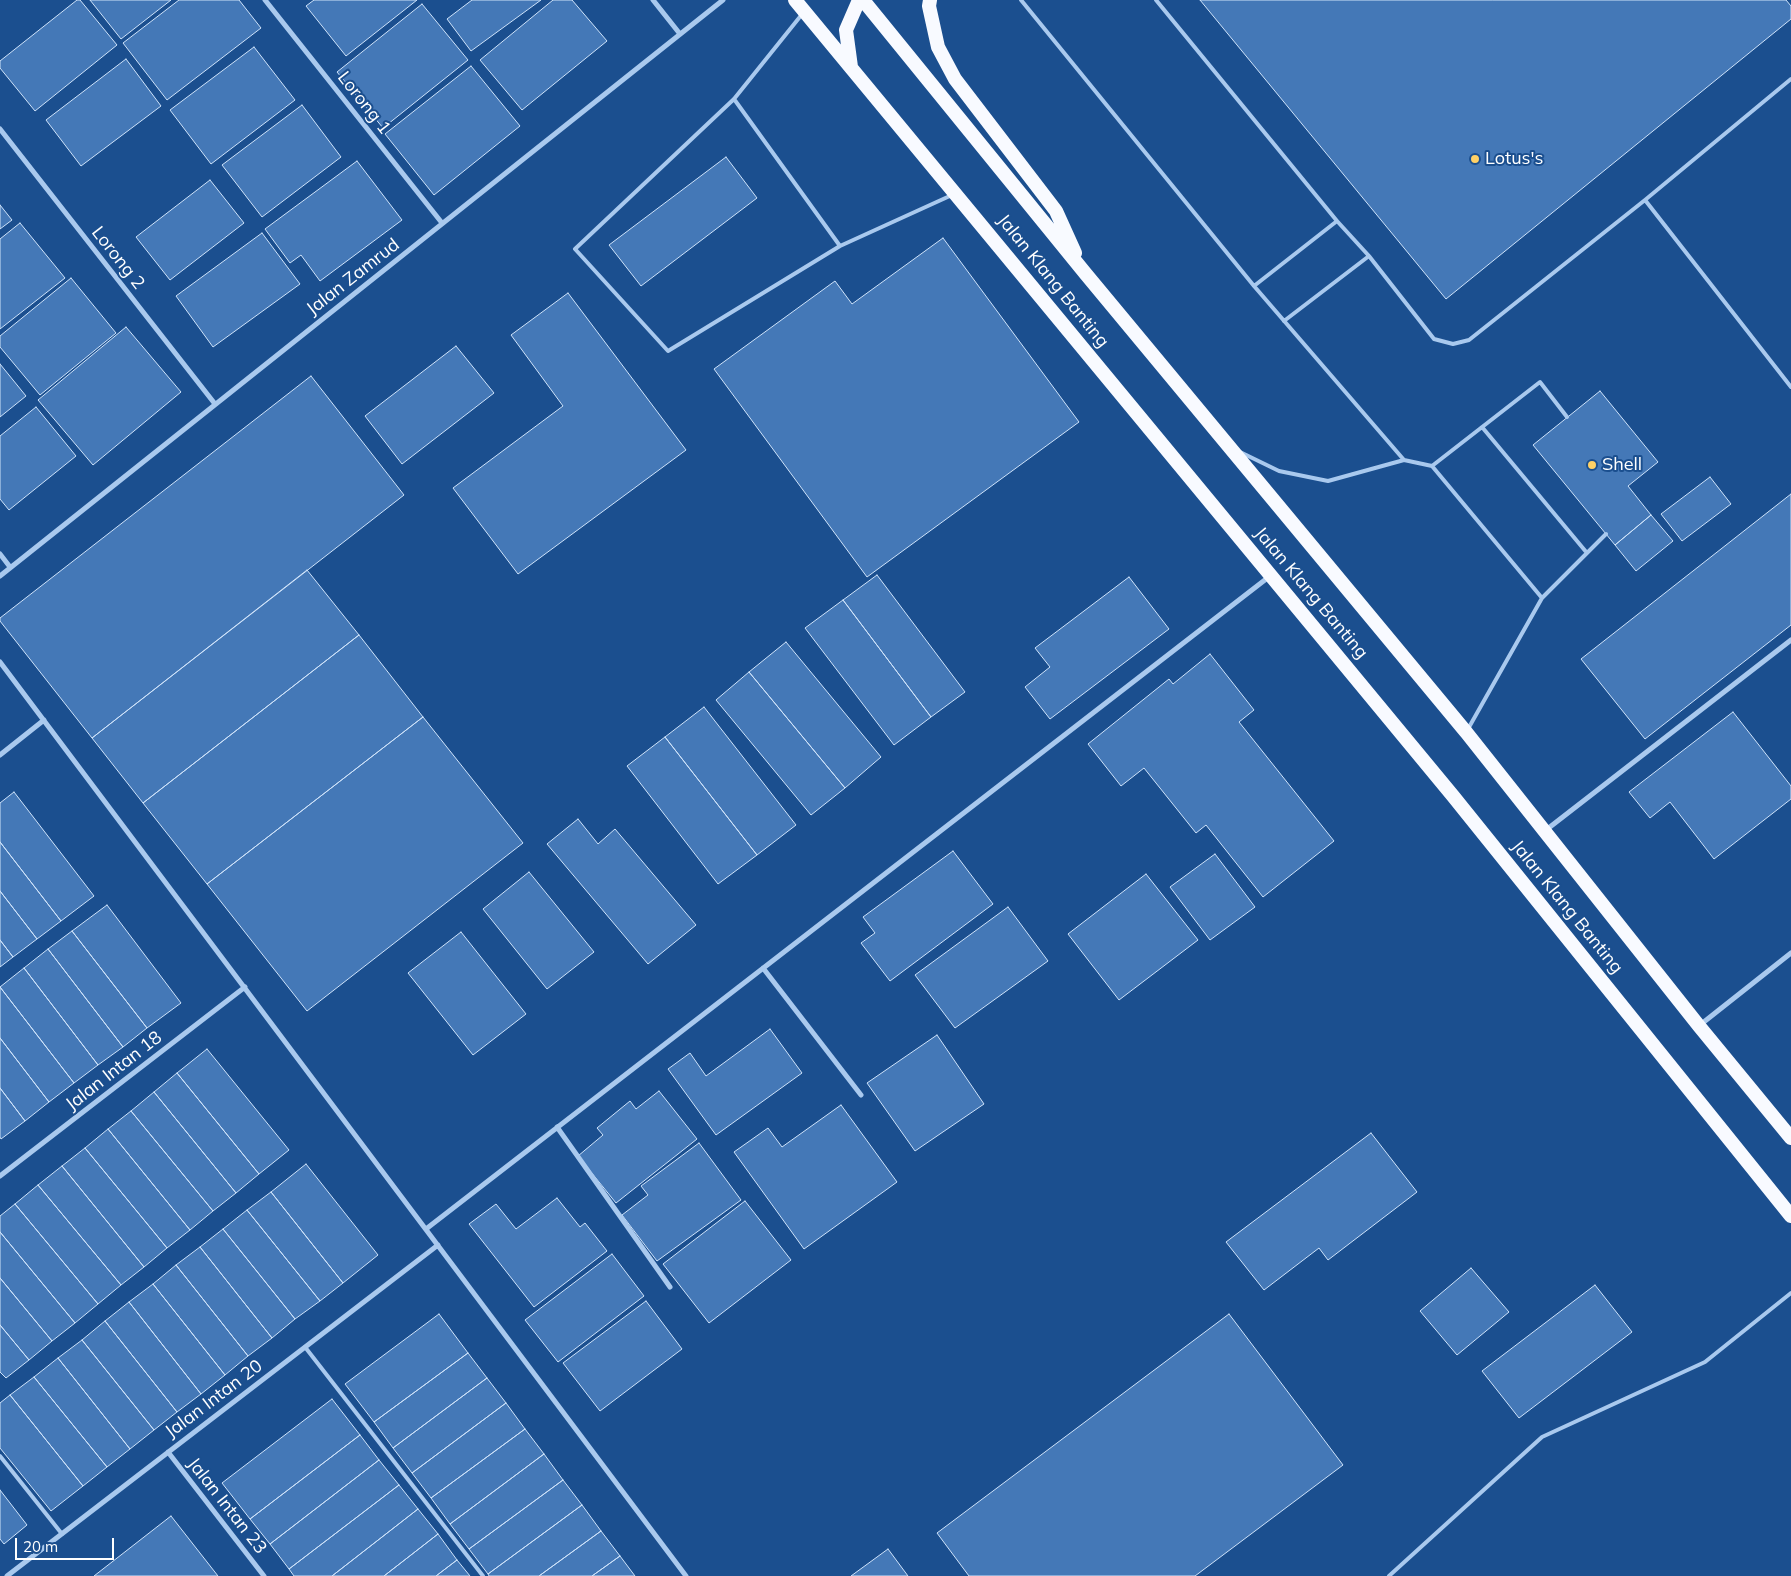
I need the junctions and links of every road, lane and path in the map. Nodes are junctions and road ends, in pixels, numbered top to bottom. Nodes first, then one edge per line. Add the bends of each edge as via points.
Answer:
1 (265, 0) edge
2 (652, 0) edge
3 (723, 0) edge
4 (795, 0) edge
5 (860, 0) edge
6 (863, 0) edge
7 (930, 0) edge
8 (1021, 0) edge
9 (1156, 0) edge
10 (804, 11) junction
11 (680, 34) junction
12 (852, 68) junction
13 (1791, 79) edge
14 (734, 99) junction
15 (0, 129) edge
16 (956, 194) junction
17 (1645, 200) junction
18 (1337, 221) junction
19 (442, 224) junction
20 (840, 246) junction
21 (1369, 256) junction
22 (1085, 273) junction
23 (1254, 286) junction
24 (1284, 321) junction
25 (1791, 387) edge
26 (215, 404) junction
27 (1567, 417) dead end
28 (1482, 427) junction
29 (1229, 446) junction
30 (1404, 460) junction
31 (1432, 466) junction
32 (1606, 534) dead end
33 (1587, 553) junction
34 (0, 554) edge
35 (10, 568) junction
36 (1272, 575) junction
37 (0, 576) edge
38 (1542, 598) junction
39 (1791, 640) edge
40 (0, 662) edge
41 (44, 720) junction
42 (1466, 732) junction
43 (0, 755) edge
44 (1546, 831) junction
45 (1791, 953) edge
46 (763, 968) junction
47 (245, 987) junction
48 (1699, 1026) junction
49 (861, 1096) dead end
50 (557, 1127) junction
51 (1791, 1138) edge
52 (0, 1176) edge
53 (1791, 1216) edge
54 (426, 1229) junction
55 (438, 1244) junction
56 (670, 1287) dead end
57 (1791, 1293) edge
58 (305, 1347) junction
59 (168, 1452) junction
60 (0, 1456) edge
61 (62, 1534) junction
62 (8, 1576) edge
63 (264, 1576) edge
64 (483, 1576) edge
65 (686, 1576) edge
66 (1388, 1576) edge

1 - 19 street, Lorong 1
2 - 11 street
3 - 11 street, Jalan Zamrud
4 - 10 highway, Jalan Klang Banting
5 - 12 highway via 846,30
6 - 22 highway, Jalan Klang Banting
7 - 22 highway via 938,47 955,79 1056,212
8 - 23 lane
9 - 18 lane
10 - 12 highway, Jalan Klang Banting
10 - 14 lane
11 - 19 street, Jalan Zamrud
12 - 16 highway, Jalan Klang Banting
13 - 17 lane
14 - 20 lane
14 - 20 lane via 575,249 668,351
15 - 26 street, Lorong 2
16 - 20 lane
16 - 36 highway, Jalan Klang Banting
17 - 21 lane via 1469,340 1453,344 1434,339
17 - 25 lane
18 - 21 lane
18 - 23 lane
19 - 26 street, Jalan Zamrud
21 - 24 lane
22 - 29 highway, Jalan Klang Banting
23 - 24 lane
24 - 30 lane
26 - 35 street, Jalan Zamrud
27 - 28 lane via 1540,382
28 - 31 lane
28 - 33 lane
29 - 30 lane via 1279,471 1328,481
29 - 42 highway, Jalan Klang Banting
30 - 31 lane
31 - 38 lane
32 - 33 lane
33 - 38 lane
34 - 35 street
35 - 37 street, Jalan Zamrud
36 - 46 street
36 - 53 highway, Jalan Klang Banting
38 - 42 lane
39 - 44 street
40 - 41 street
41 - 43 street
41 - 47 street
42 - 44 highway, Jalan Klang Banting
44 - 48 highway, Jalan Klang Banting
45 - 48 street
46 - 49 street
46 - 50 street
47 - 52 street, Jalan Intan 18
47 - 54 street
48 - 51 highway, Jalan Klang Banting
50 - 54 street
50 - 56 street
54 - 55 street
55 - 58 street, Jalan Intan 20
55 - 65 street
57 - 66 lane via 1705,1362 1542,1437
58 - 59 street, Jalan Intan 20
58 - 64 lane
59 - 61 street, Jalan Intan 20
59 - 63 street, Jalan Intan 23
60 - 61 lane
61 - 62 street, Jalan Intan 20

